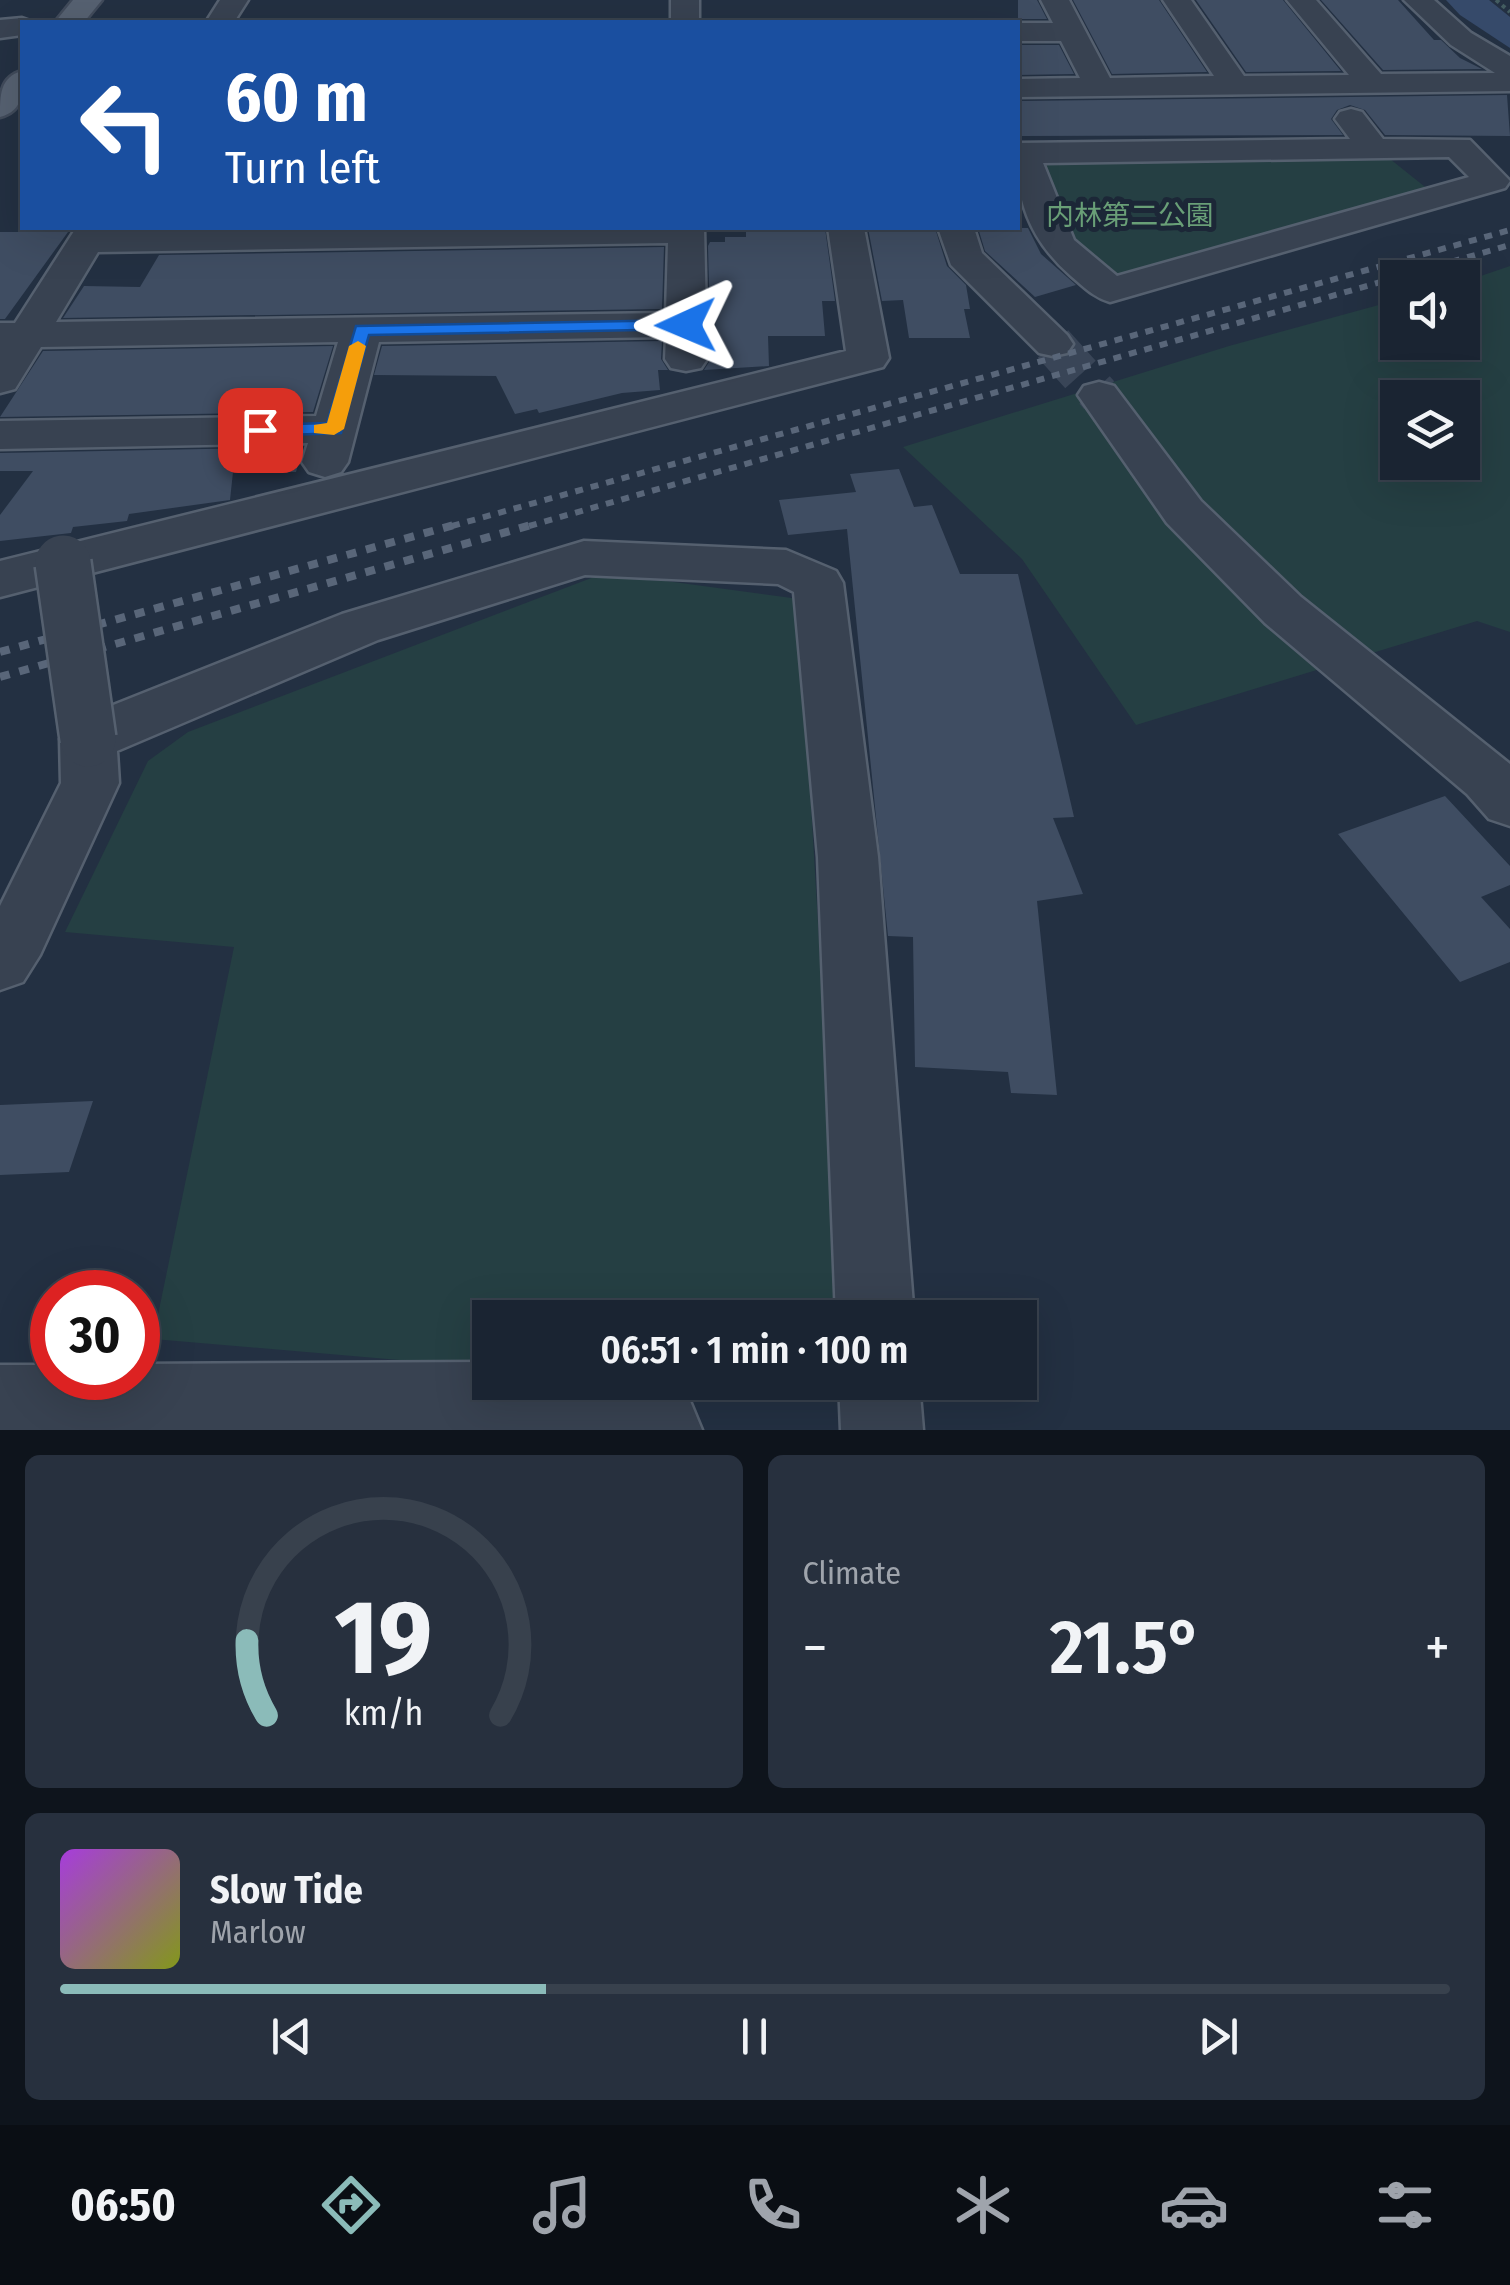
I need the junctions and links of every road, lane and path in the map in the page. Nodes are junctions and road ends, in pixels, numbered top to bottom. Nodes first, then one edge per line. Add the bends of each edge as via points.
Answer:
1 (88, 0) edge
2 (1055, 0) edge
3 (1178, 0) edge
4 (1301, 0) edge
5 (1418, 0) edge
6 (1496, 0) edge
7 (1510, 12) edge
8 (71, 20) edge
9 (1020, 32) edge
10 (1071, 32) junction
11 (1510, 69) edge
12 (1510, 82) edge
13 (1373, 84) junction
14 (1326, 85) junction
15 (1236, 86) junction
16 (1020, 88) edge
17 (1100, 88) junction
18 (1374, 149) junction
19 (1020, 153) edge
20 (686, 230) edge
21 (846, 230) edge
22 (957, 230) edge
23 (90, 234) edge
24 (686, 325) junction
25 (362, 330) junction
26 (14, 335) edge
27 (1053, 344) tunnel mouth
28 (0, 380) edge
29 (1099, 395) tunnel mouth
30 (687, 402) junction
31 (334, 429) junction
32 (0, 435) edge
33 (315, 498) junction
34 (63, 563) junction
35 (0, 579) edge
36 (88, 739) junction
37 (1510, 802) edge
38 (0, 961) edge
39 (875, 1300) edge
40 (881, 1400) edge
41 (0, 1406) edge
42 (514, 1418) edge
43 (661, 1430) edge
44 (882, 1430) edge

1 - 8 main road
2 - 10 street
3 - 15 street
4 - 13 street
5 - 11 street via 1461,39
6 - 7 path
9 - 10 street
10 - 17 street
12 - 13 street
13 - 14 street
14 - 15 street
14 - 18 street
15 - 17 street
16 - 17 street
18 - 19 street
18 - 19 street via 1458,147 1500,187 1110,290 1058,245
20 - 23 street
20 - 24 street
21 - 30 street via 868,358
22 - 27 street via 964,257
23 - 26 street
24 - 25 street
24 - 30 street
25 - 26 street
25 - 31 street
26 - 28 street
29 - 37 street via 1184,512 1283,610
30 - 33 street
31 - 32 street
31 - 33 street
33 - 34 street
34 - 35 street
34 - 36 street, bridge
36 - 38 street via 90,782
36 - 39 street via 360,627 584,558 786,566 818,584 848,857
40 - 44 street
41 - 42 street via 488,1403
42 - 43 street

